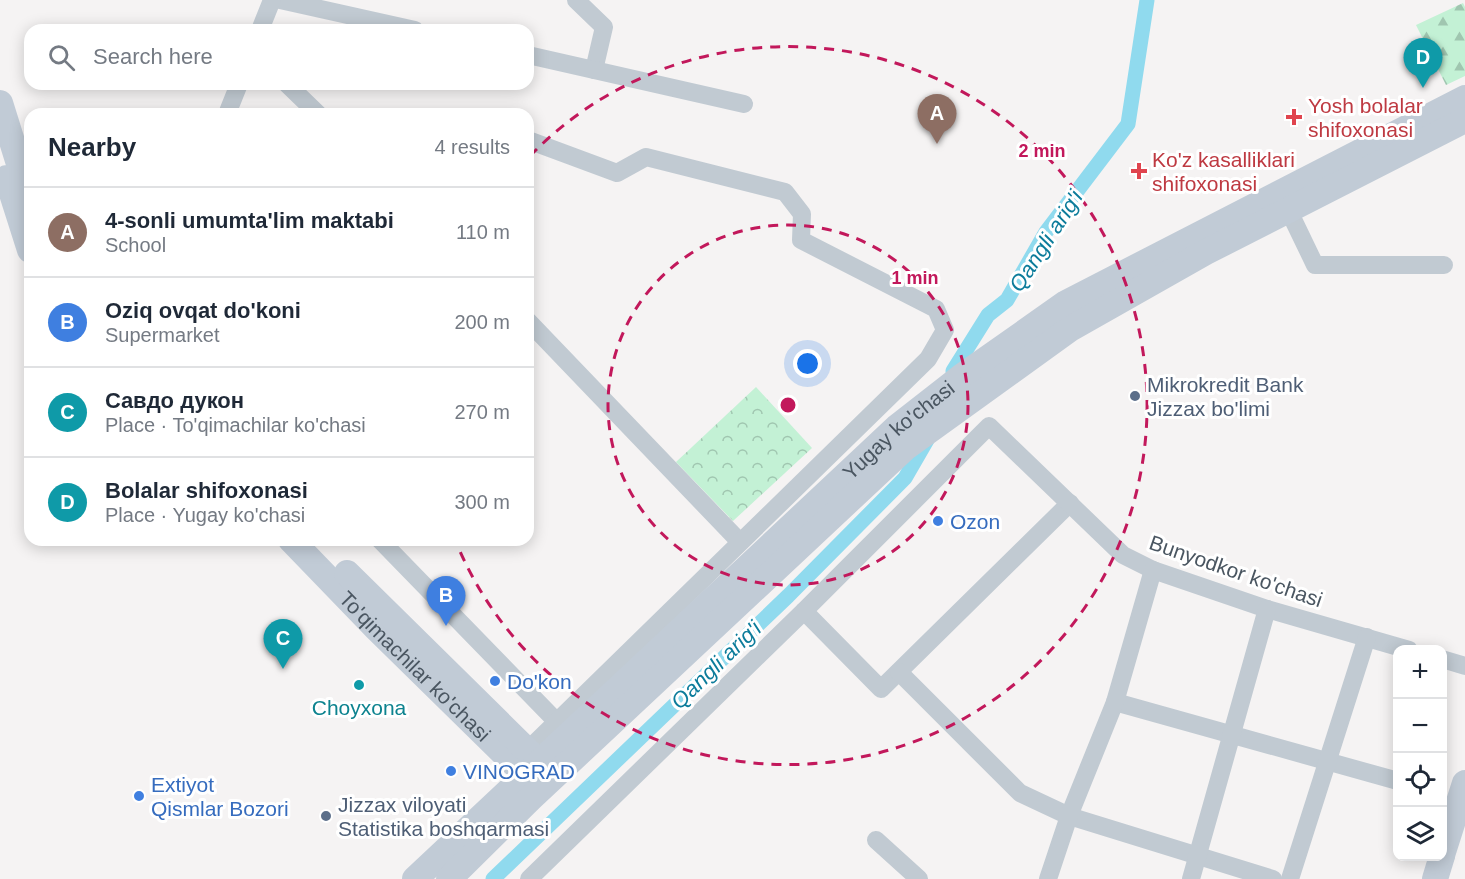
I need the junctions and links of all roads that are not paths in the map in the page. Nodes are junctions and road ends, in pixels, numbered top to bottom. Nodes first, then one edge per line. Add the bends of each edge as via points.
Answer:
1 (272, 0) edge
2 (280, 0) edge
3 (576, 0) edge
4 (262, 24) edge
5 (388, 24) edge
6 (534, 56) edge
7 (594, 70) junction
8 (237, 90) edge
9 (293, 90) edge
10 (1465, 98) edge
11 (0, 103) edge
12 (744, 104) dead end
13 (229, 108) edge
14 (312, 108) edge
15 (1465, 120) edge
16 (534, 142) edge
17 (0, 155) edge
18 (24, 180) edge
19 (1288, 209) junction
20 (24, 231) edge
21 (1444, 265) dead end
22 (534, 327) edge
23 (1070, 503) junction
24 (741, 542) junction
25 (297, 546) edge
26 (319, 546) edge
27 (386, 546) edge
28 (1153, 570) junction
29 (1267, 609) junction
30 (804, 611) junction
31 (1367, 637) junction
32 (1393, 645) edge
33 (1447, 660) edge
34 (1465, 666) edge
35 (899, 672) junction
36 (1115, 702) junction
37 (558, 723) junction
38 (1233, 734) junction
39 (1328, 760) junction
40 (537, 771) junction
41 (1393, 780) edge
42 (1456, 792) edge
43 (1068, 816) junction
44 (1447, 833) edge
45 (876, 840) dead end
46 (1199, 856) junction
47 (1440, 861) edge
48 (415, 879) edge
49 (450, 879) edge
50 (529, 879) edge
51 (919, 879) edge
52 (1048, 879) edge
53 (1191, 879) edge
54 (1273, 879) edge
55 (1290, 879) edge
56 (1435, 879) edge

1 - 4 street
2 - 5 street
3 - 7 street via 604,27
6 - 7 street
7 - 12 street
8 - 13 street
9 - 14 street
10 - 40 main road, Yugay ko'chasi via 1066,303 961,377 897,427
11 - 18 main road
15 - 19 main road, Yugay ko'chasi
16 - 24 street via 617,172 646,157 785,192 802,214 801,240 936,309 945,330 928,359
17 - 20 main road
19 - 21 street via 1315,265
19 - 40 main road, Yugay ko'chasi via 1070,329 905,448
22 - 24 street
23 - 28 street, Bunyodkor ko'chasi via 1123,555
23 - 30 street, Bunyodkor ko'chasi via 989,426
23 - 35 street
24 - 37 street
25 - 40 main road, To'qimachilar ko'chasi via 376,628
26 - 40 main road, To'qimachilar ko'chasi
27 - 37 street
28 - 29 street, Bunyodkor ko'chasi
28 - 36 street
29 - 31 street, Bunyodkor ko'chasi
29 - 38 street
30 - 35 street via 881,689
30 - 50 street
31 - 32 street, Bunyodkor ko'chasi
31 - 39 street
33 - 34 street
35 - 43 street via 1020,793
36 - 38 street
36 - 43 street
37 - 40 street
38 - 39 street
38 - 46 street
39 - 41 street
39 - 55 street
40 - 48 main road, Yugay ko'chasi
40 - 49 main road, Yugay ko'chasi
42 - 44 main road
43 - 46 street
43 - 52 street
45 - 51 street
46 - 53 street
46 - 54 street
47 - 56 main road

